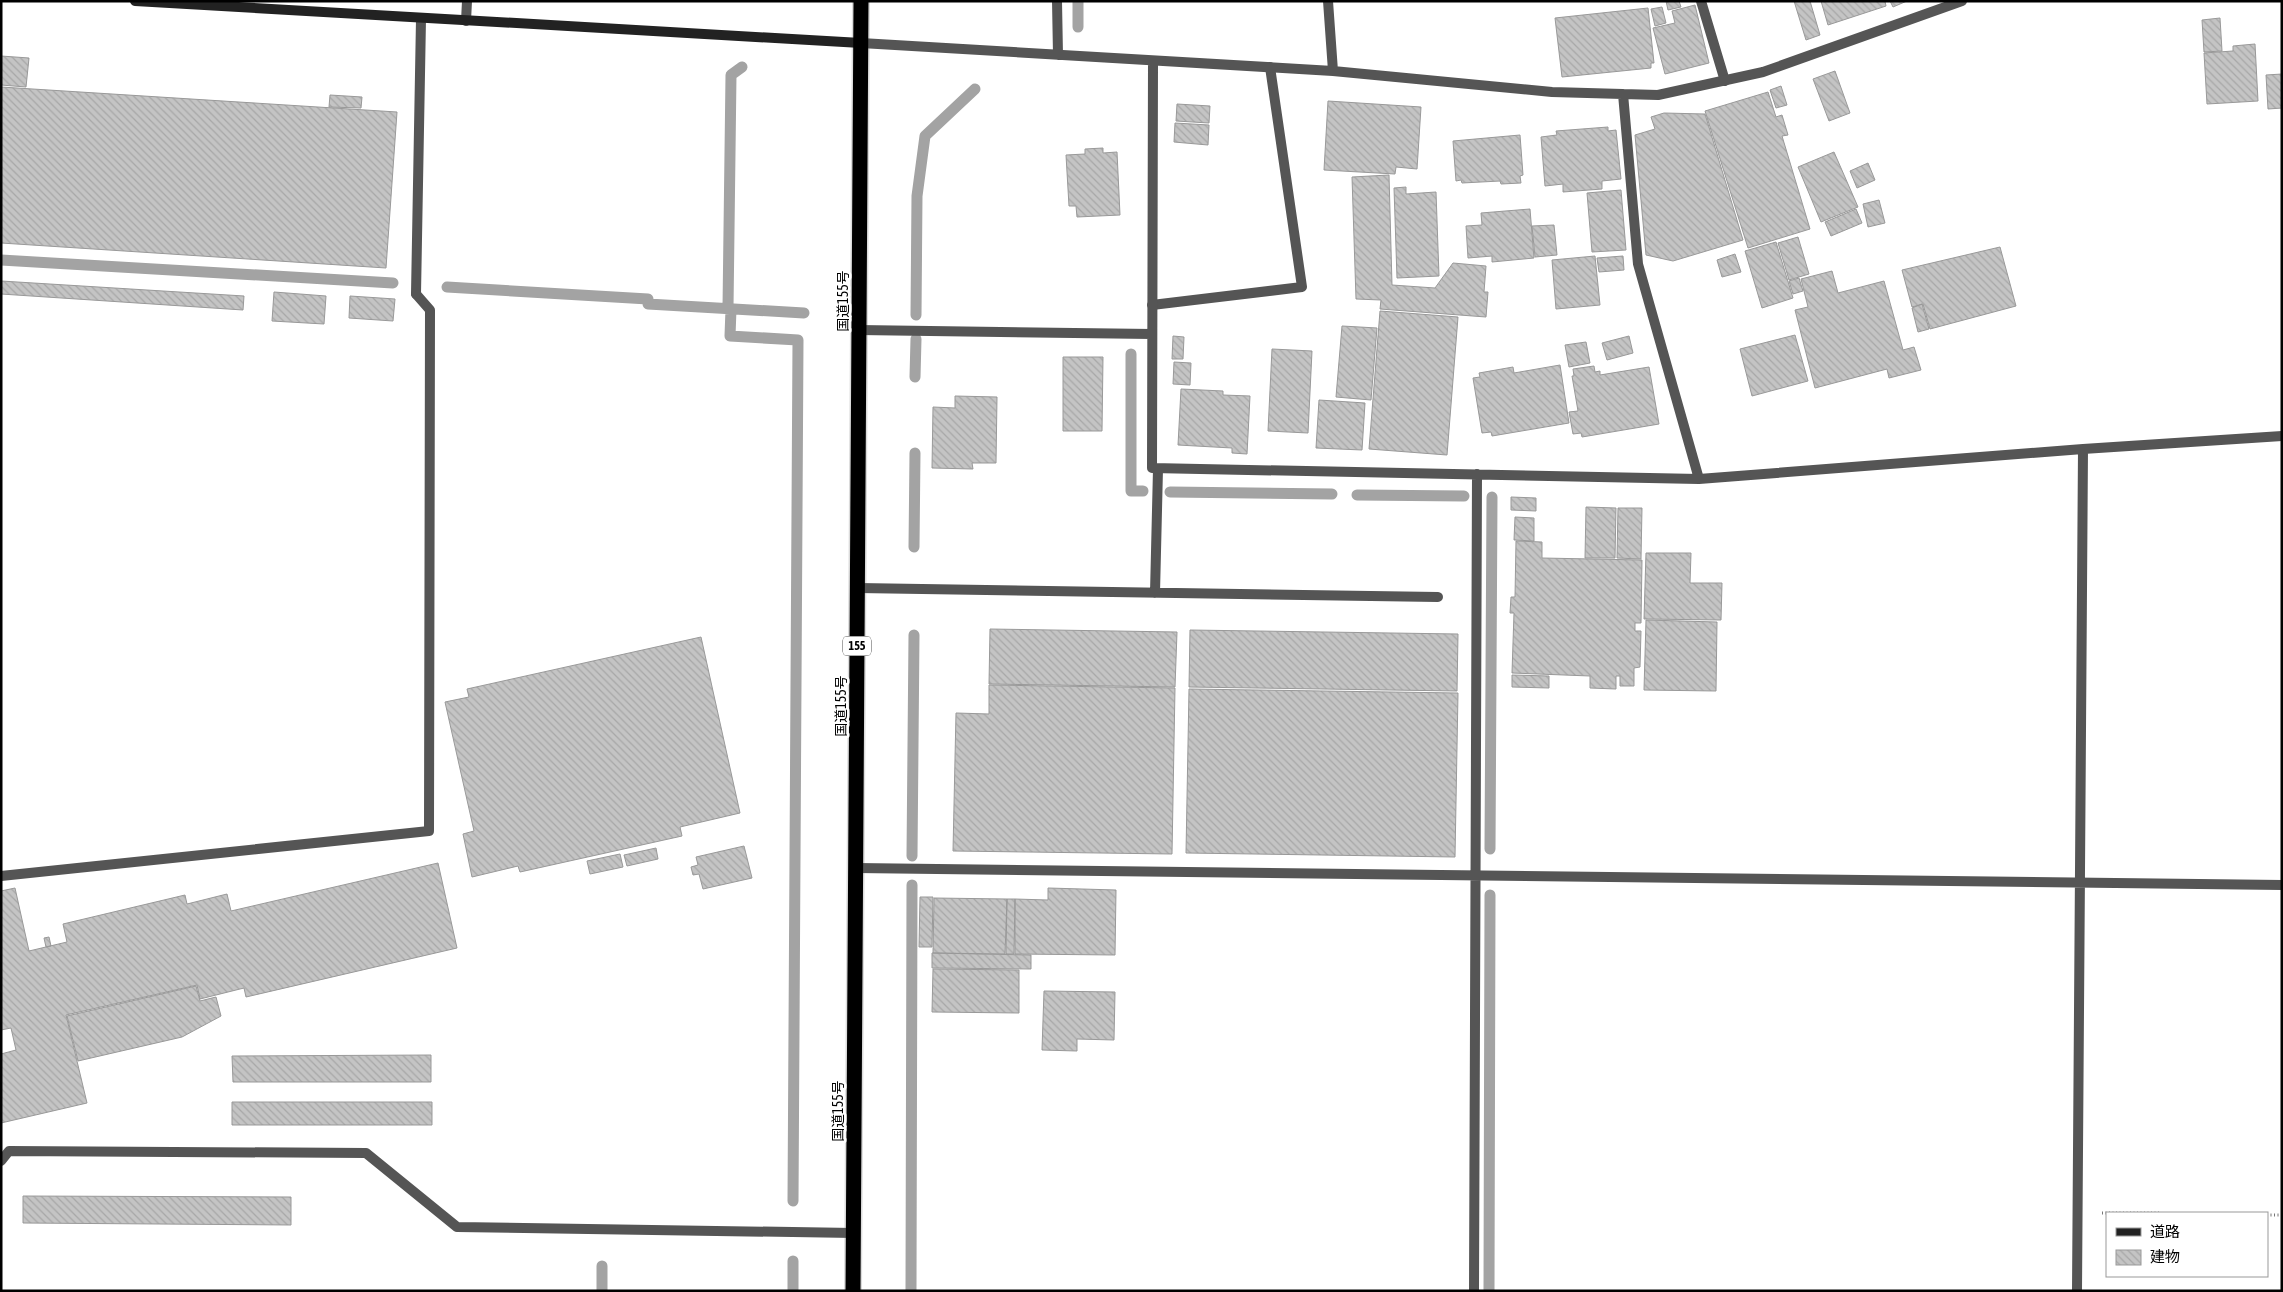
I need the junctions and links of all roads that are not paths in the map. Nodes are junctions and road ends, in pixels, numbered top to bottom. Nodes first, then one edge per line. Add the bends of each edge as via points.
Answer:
1 (135, 1) edge
2 (466, 1) edge
3 (861, 1) edge
4 (1057, 1) edge
5 (1328, 1) edge
6 (1701, 1) edge
7 (1962, 1) edge
8 (421, 18) junction
9 (466, 21) junction
10 (861, 43) junction
11 (1058, 55) junction
12 (1153, 60) junction
13 (1270, 67) junction
14 (1333, 71) junction
15 (1725, 81) junction
16 (1622, 94) junction
17 (1152, 305) junction
18 (859, 330) junction
19 (1152, 334) junction
20 (2282, 436) edge
21 (2083, 449) junction
22 (1158, 469) junction
23 (1477, 474) junction
24 (1699, 479) junction
25 (858, 588) junction
26 (1156, 593) junction
27 (1438, 597) dead end
28 (856, 868) junction
29 (1, 876) edge
30 (1476, 876) junction
31 (2080, 883) junction
32 (2282, 885) edge
33 (1, 1161) edge
34 (854, 1233) junction
35 (853, 1291) edge
36 (1474, 1291) edge
37 (2077, 1291) edge

1 - 8 street
2 - 9 street
3 - 10 highway, 国道155号 / 155
4 - 11 street
5 - 14 street
6 - 15 street
7 - 15 street via 1763,72
8 - 9 street
8 - 29 street via 416,294 430,310 429,831
9 - 10 street
10 - 11 street
10 - 18 highway, 国道155号 / 155
11 - 12 street
12 - 13 street
12 - 17 street
13 - 14 street
13 - 17 street via 1302,287
14 - 16 street via 1552,92
15 - 16 street via 1658,95
16 - 24 street via 1638,264
17 - 19 street
18 - 19 street
18 - 25 highway, 国道155号 / 155
19 - 22 street via 1152,468
20 - 21 street
21 - 24 street
21 - 31 street
22 - 23 street
22 - 26 street
23 - 24 street
23 - 30 street
25 - 26 street
25 - 28 highway, 国道155号 / 155
26 - 27 street
28 - 30 street
28 - 34 highway, 国道155号 / 155
30 - 31 street
30 - 36 street
31 - 32 street
31 - 37 street
33 - 34 street via 9,1150 366,1153 457,1227
34 - 35 highway, 国道155号 / 155

